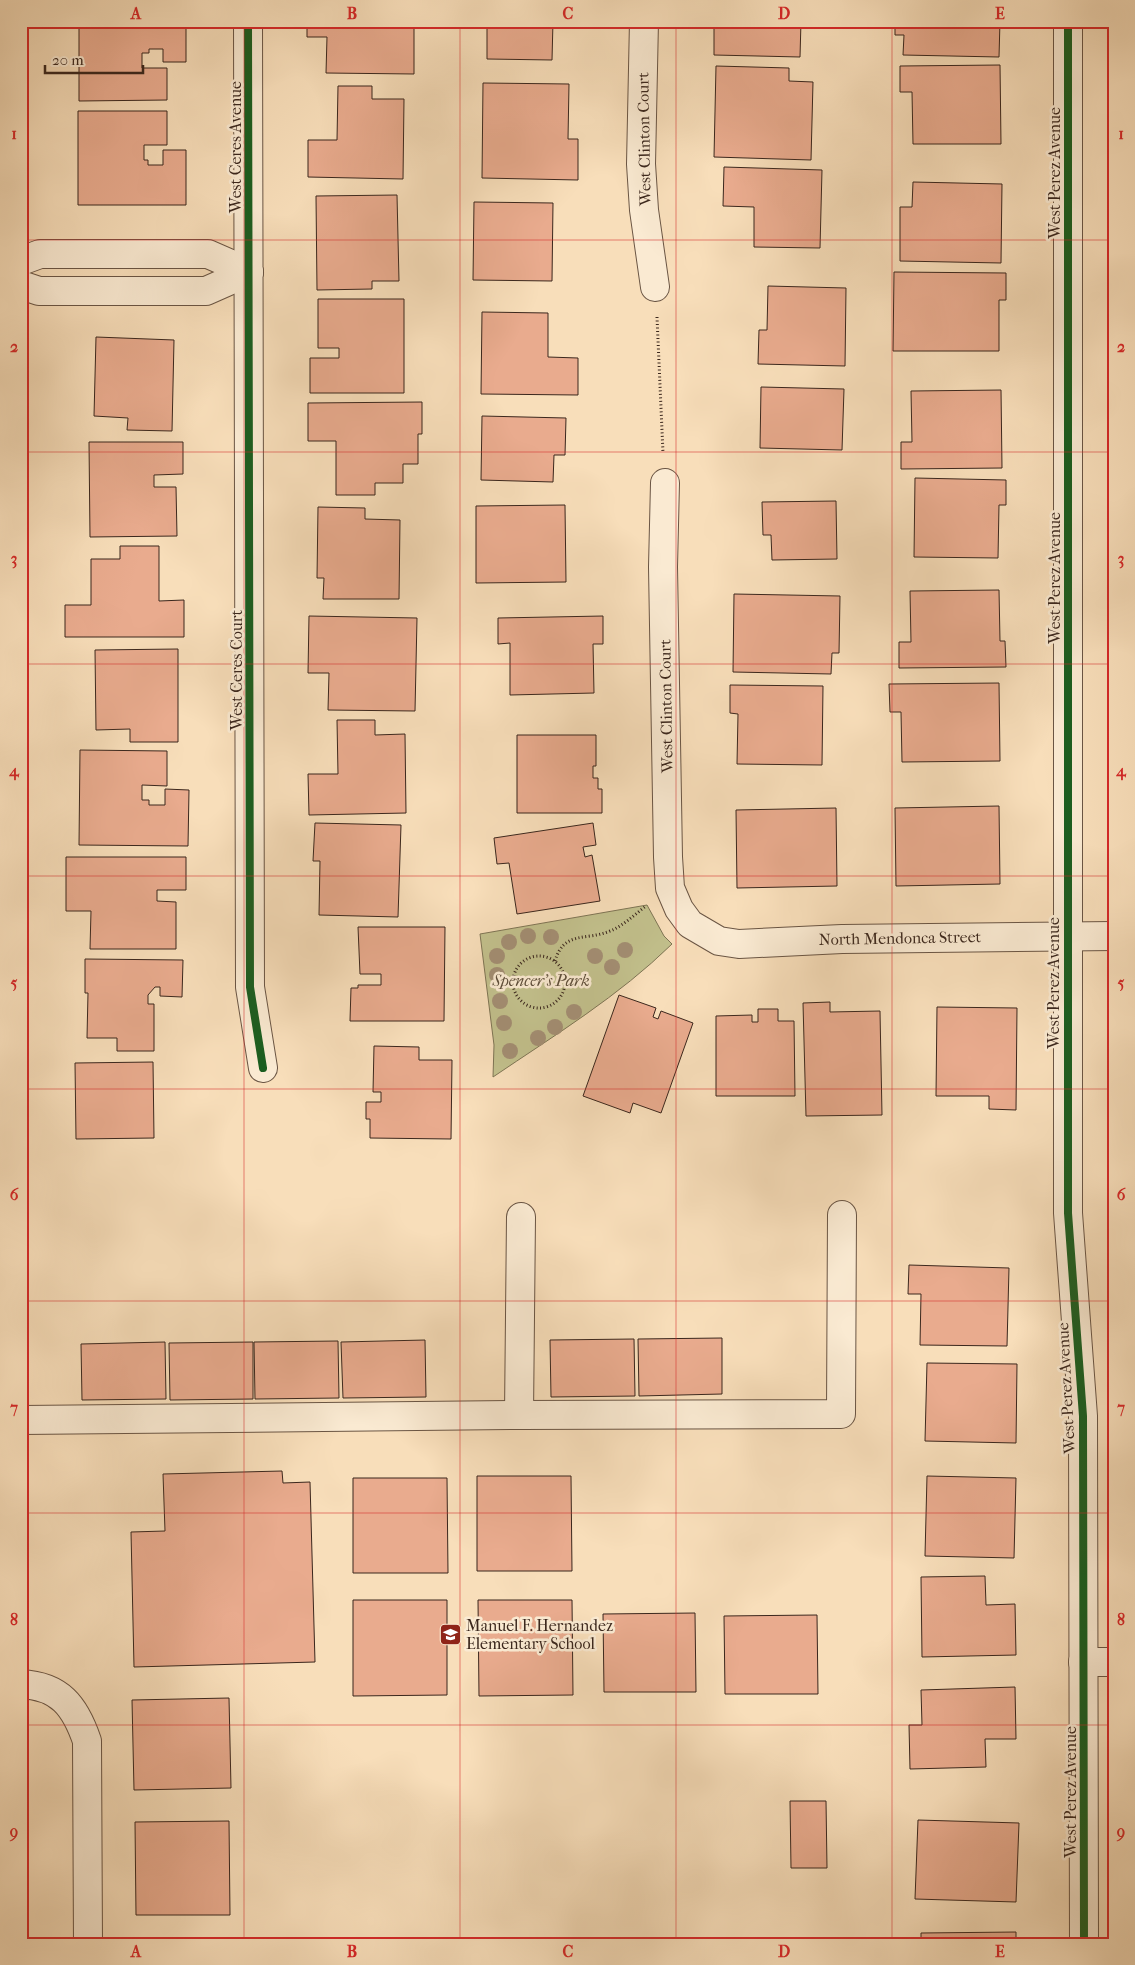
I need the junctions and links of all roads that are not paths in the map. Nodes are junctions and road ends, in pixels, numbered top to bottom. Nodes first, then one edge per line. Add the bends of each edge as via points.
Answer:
1 (248, 21) edge
2 (644, 21) edge
3 (1068, 21) edge
4 (21, 261) edge
5 (249, 272) junction
6 (21, 285) edge
7 (656, 287) road end
8 (665, 483) road end
9 (690, 924) joint
10 (1067, 936) junction
11 (1114, 936) edge
12 (263, 1068) dead end
13 (842, 1215) dead end
14 (520, 1217) dead end
15 (520, 1415) junction
16 (21, 1420) edge
17 (1083, 1662) junction
18 (1114, 1662) edge
19 (21, 1684) edge
20 (88, 1944) edge
21 (1084, 1944) edge

1 - 5 street, West Ceres Avenue
2 - 7 street, West Clinton Court via 641,164 644,210
3 - 10 street, West Perez Avenue
4 - 5 street via 40,254 208,254
5 - 6 street via 206,291 39,291
5 - 12 street, West Ceres Court via 250,987
8 - 9 street, West Clinton Court via 663,567 670,888
9 - 10 street, North Mendonca Street via 719,941 739,944 833,939
10 - 11 street, North Mendonca Street
10 - 17 street, West Perez Avenue via 1068,1234 1082,1392
13 - 15 street via 841,1414
14 - 15 street
15 - 16 street
17 - 18 street
17 - 21 street, West Perez Avenue
19 - 20 street via 38,1685 62,1698 79,1718 86,1740

